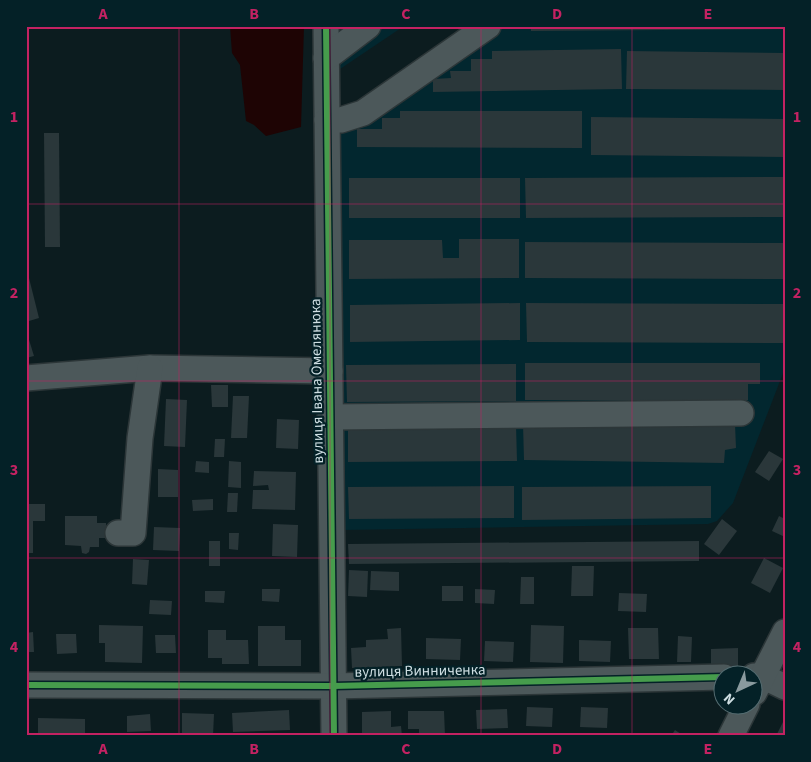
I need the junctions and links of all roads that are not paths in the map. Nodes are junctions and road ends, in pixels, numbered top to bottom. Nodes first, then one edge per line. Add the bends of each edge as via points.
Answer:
1 (326, 26) edge
2 (368, 26) edge
3 (488, 26) edge
4 (326, 58) junction
5 (327, 120) junction
6 (150, 368) junction
7 (330, 371) junction
8 (26, 378) edge
9 (741, 413) dead end
10 (330, 417) junction
11 (118, 533) dead end
12 (785, 632) edge
13 (764, 667) edge
14 (714, 676) edge
15 (764, 683) edge
16 (26, 685) edge
17 (333, 686) junction
18 (785, 687) edge
19 (743, 714) edge
20 (334, 736) edge
21 (731, 736) edge

1 - 4 street, вулиця Івана Омелянюка
2 - 4 street
3 - 5 street via 363,113 341,120
4 - 5 street, вулиця Івана Омелянюка
5 - 7 street, вулиця Івана Омелянюка
6 - 7 street
6 - 8 street
6 - 11 street via 140,438 133,533
7 - 10 street, вулиця Івана Омелянюка
9 - 10 street
10 - 17 street, вулиця Івана Омелянюка
12 - 13 street
14 - 17 street, вулиця Винниченка
15 - 18 street
16 - 17 street, вулиця Винниченка
17 - 20 street, вулиця Івана Омелянюка
19 - 21 street

